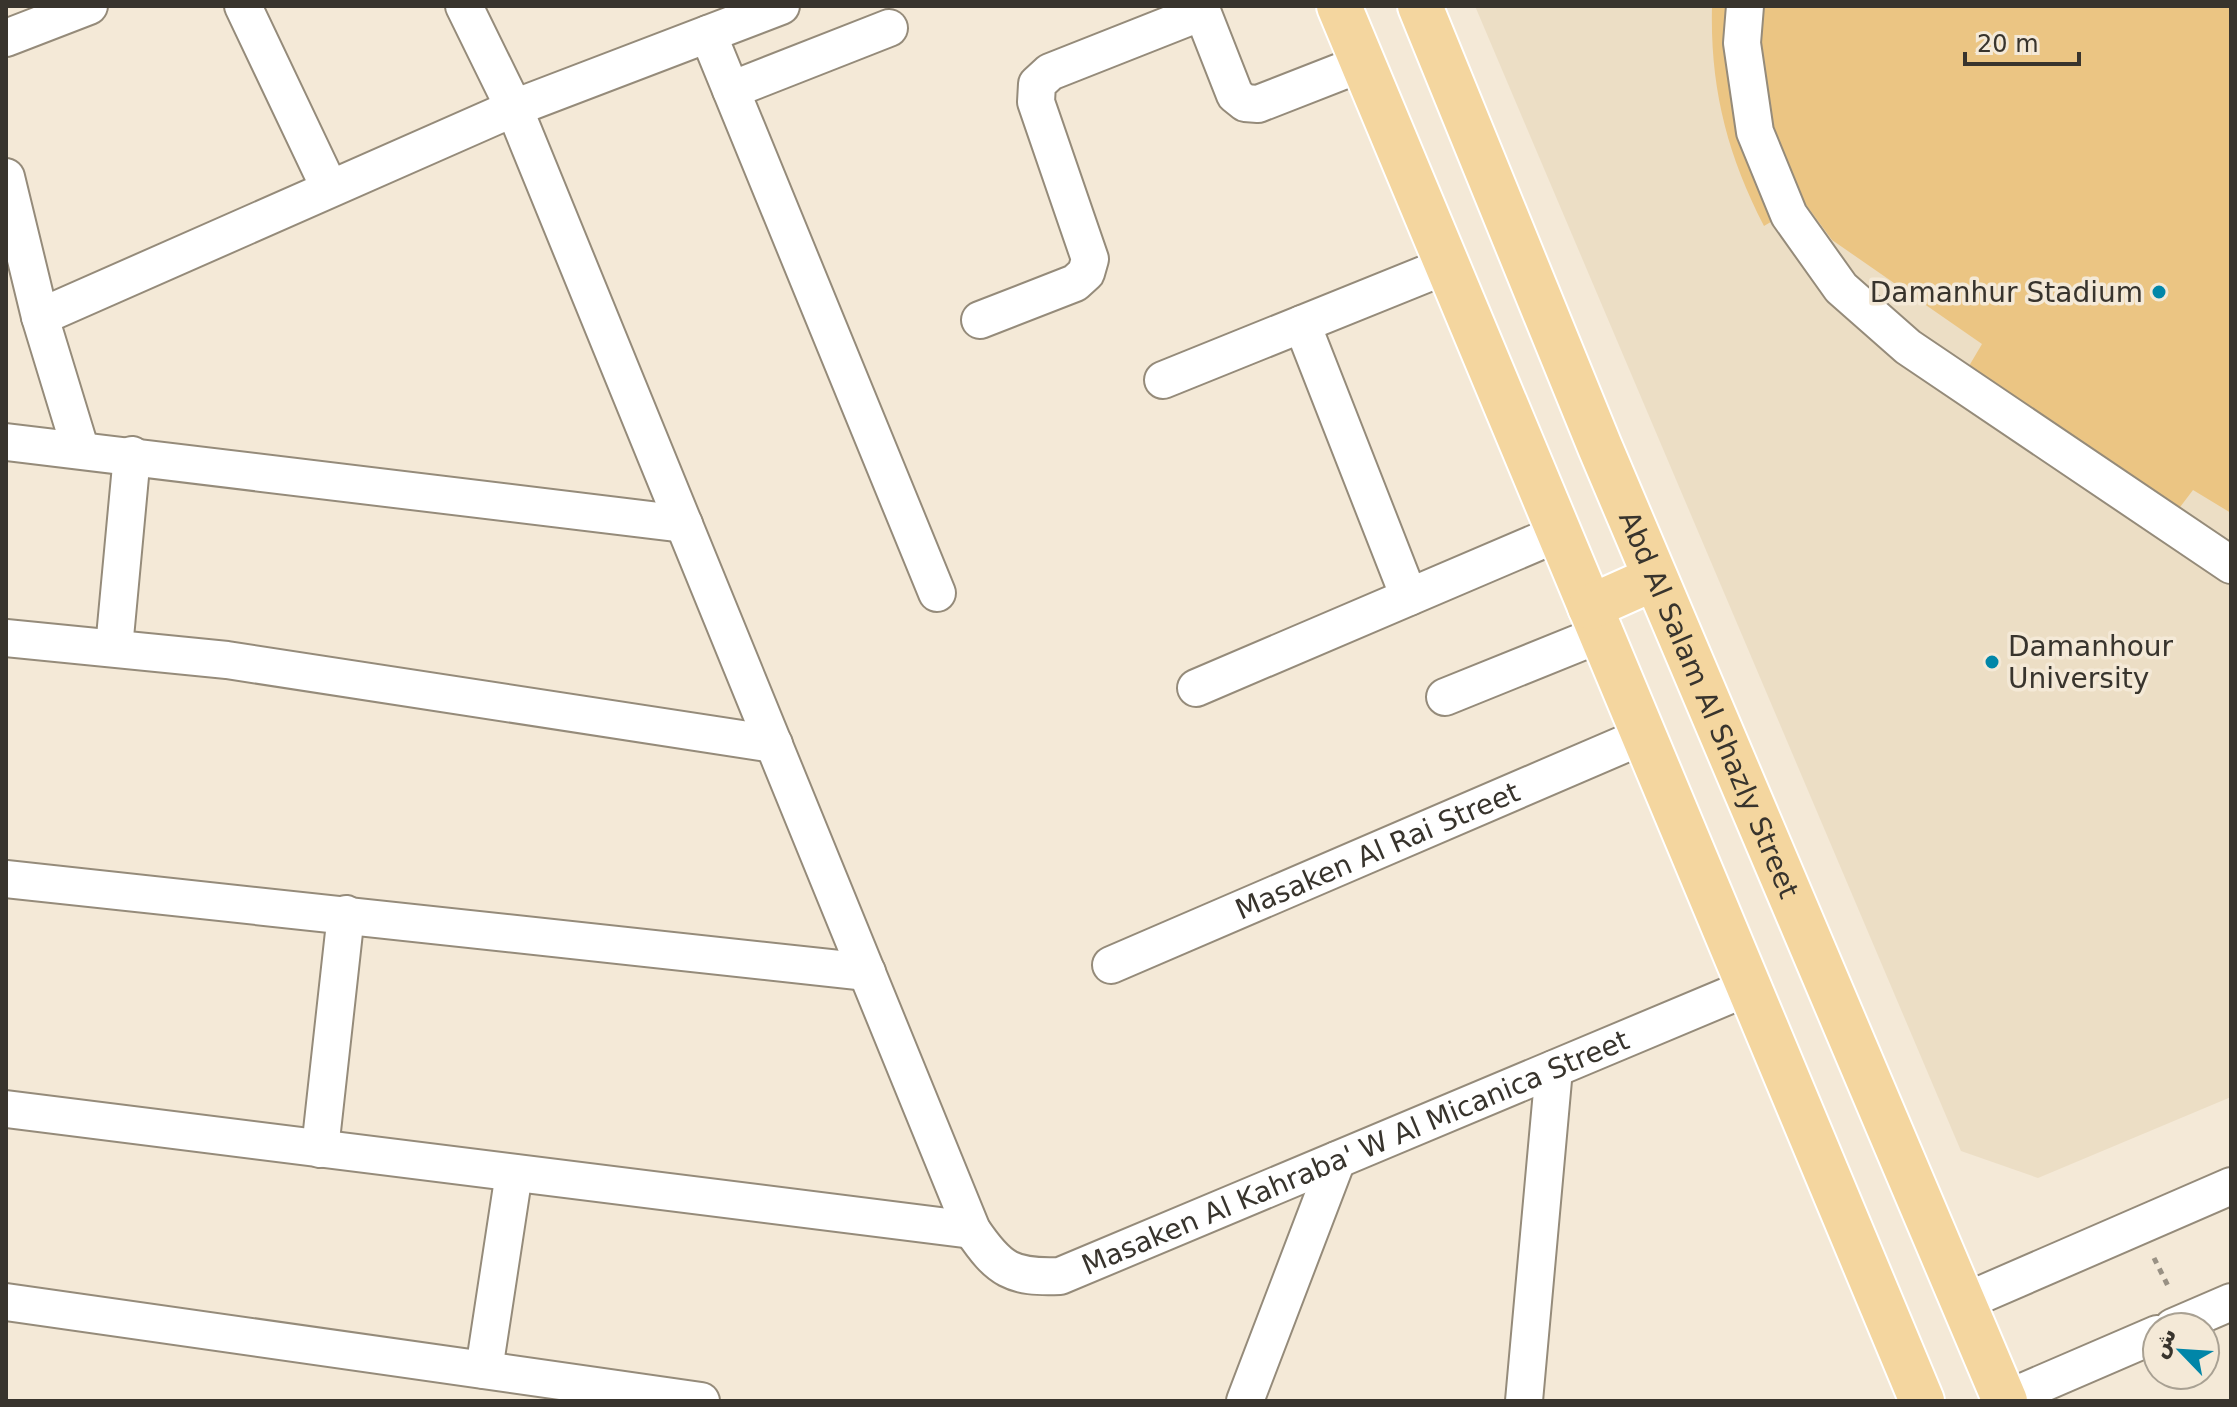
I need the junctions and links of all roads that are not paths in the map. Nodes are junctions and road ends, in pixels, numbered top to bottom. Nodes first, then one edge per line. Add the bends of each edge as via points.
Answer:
1 (89, 6) edge
2 (243, 6) edge
3 (464, 6) edge
4 (781, 6) edge
5 (1339, 6) edge
6 (1420, 6) edge
7 (1745, 6) edge
8 (1201, 9) edge
9 (889, 28) dead end
10 (708, 34) junction
11 (6, 38) edge
12 (1363, 63) junction
13 (731, 90) junction
14 (514, 108) junction
15 (6, 177) edge
16 (329, 187) junction
17 (1448, 265) junction
18 (40, 317) junction
19 (980, 320) dead end
20 (1302, 324) junction
21 (1163, 380) dead end
22 (6, 442) edge
23 (1600, 447) junction
24 (80, 448) junction
25 (132, 455) junction
26 (1534, 474) junction
27 (684, 524) junction
28 (1559, 533) junction
29 (2231, 565) edge
30 (1655, 578) junction
31 (937, 593) dead end
32 (1409, 597) junction
33 (1595, 620) junction
34 (6, 638) edge
35 (114, 648) junction
36 (1196, 688) dead end
37 (1445, 697) dead end
38 (1643, 736) junction
39 (774, 744) junction
40 (6, 879) edge
41 (346, 914) junction
42 (1111, 965) dead end
43 (867, 972) junction
44 (1749, 987) junction
45 (1554, 1069) junction
46 (6, 1109) edge
47 (320, 1149) junction
48 (1337, 1160) junction
49 (514, 1173) junction
50 (2231, 1186) edge
51 (972, 1230) junction
52 (6, 1302) edge
53 (1964, 1302) junction
54 (2231, 1302) edge
55 (2211, 1311) edge
56 (2141, 1342) edge
57 (484, 1370) junction
58 (603, 1394) edge
59 (701, 1401) edge
60 (1245, 1401) edge
61 (1524, 1401) edge
62 (1922, 1401) edge
63 (2005, 1401) edge

1 - 11 street
2 - 16 street
3 - 14 street, Masaken Al Kahraba' W Al Micanica Street
4 - 10 street
5 - 12 main road
6 - 23 main road, Abd Al Salam Al Shazly Street
7 - 29 street via 1742,43 1755,132 1789,215 1841,288 1908,347
8 - 12 street via 1235,95 1245,103 1258,104
8 - 19 street via 1050,72 1037,84 1036,102 1090,259 1086,273 1075,283
9 - 13 street
10 - 13 street
10 - 14 street
12 - 17 main road
13 - 31 street
14 - 16 street
14 - 27 street, Masaken Al Kahraba' W Al Micanica Street
15 - 18 street
16 - 18 street
17 - 20 street
17 - 26 main road
18 - 24 street
20 - 21 street
20 - 32 street
22 - 24 street
23 - 26 main road
23 - 30 main road, Abd Al Salam Al Shazly Street
24 - 25 street
25 - 27 street
25 - 35 street
26 - 28 main road
27 - 39 street, Masaken Al Kahraba' W Al Micanica Street
28 - 32 street
28 - 33 main road
30 - 33 main road
30 - 53 main road, Abd Al Salam Al Shazly Street
32 - 36 street
33 - 37 street
33 - 38 main road
34 - 35 street
35 - 39 street via 227,660
38 - 42 street, Masaken Al Rai Street
38 - 44 main road
39 - 43 street, Masaken Al Kahraba' W Al Micanica Street
40 - 41 street
41 - 43 street
41 - 47 street
43 - 51 street, Masaken Al Kahraba' W Al Micanica Street
44 - 45 street, Masaken Al Kahraba' W Al Micanica Street
44 - 62 main road
45 - 48 street, Masaken Al Kahraba' W Al Micanica Street
45 - 61 street
46 - 47 street
47 - 49 street
48 - 51 street, Masaken Al Kahraba' W Al Micanica Street via 1060,1276 1024,1277 993,1261
48 - 60 street
49 - 51 street
49 - 57 street
50 - 53 street
52 - 57 street
53 - 63 main road, Abd Al Salam Al Shazly Street
54 - 55 street
56 - 63 street
57 - 58 street
58 - 59 street

